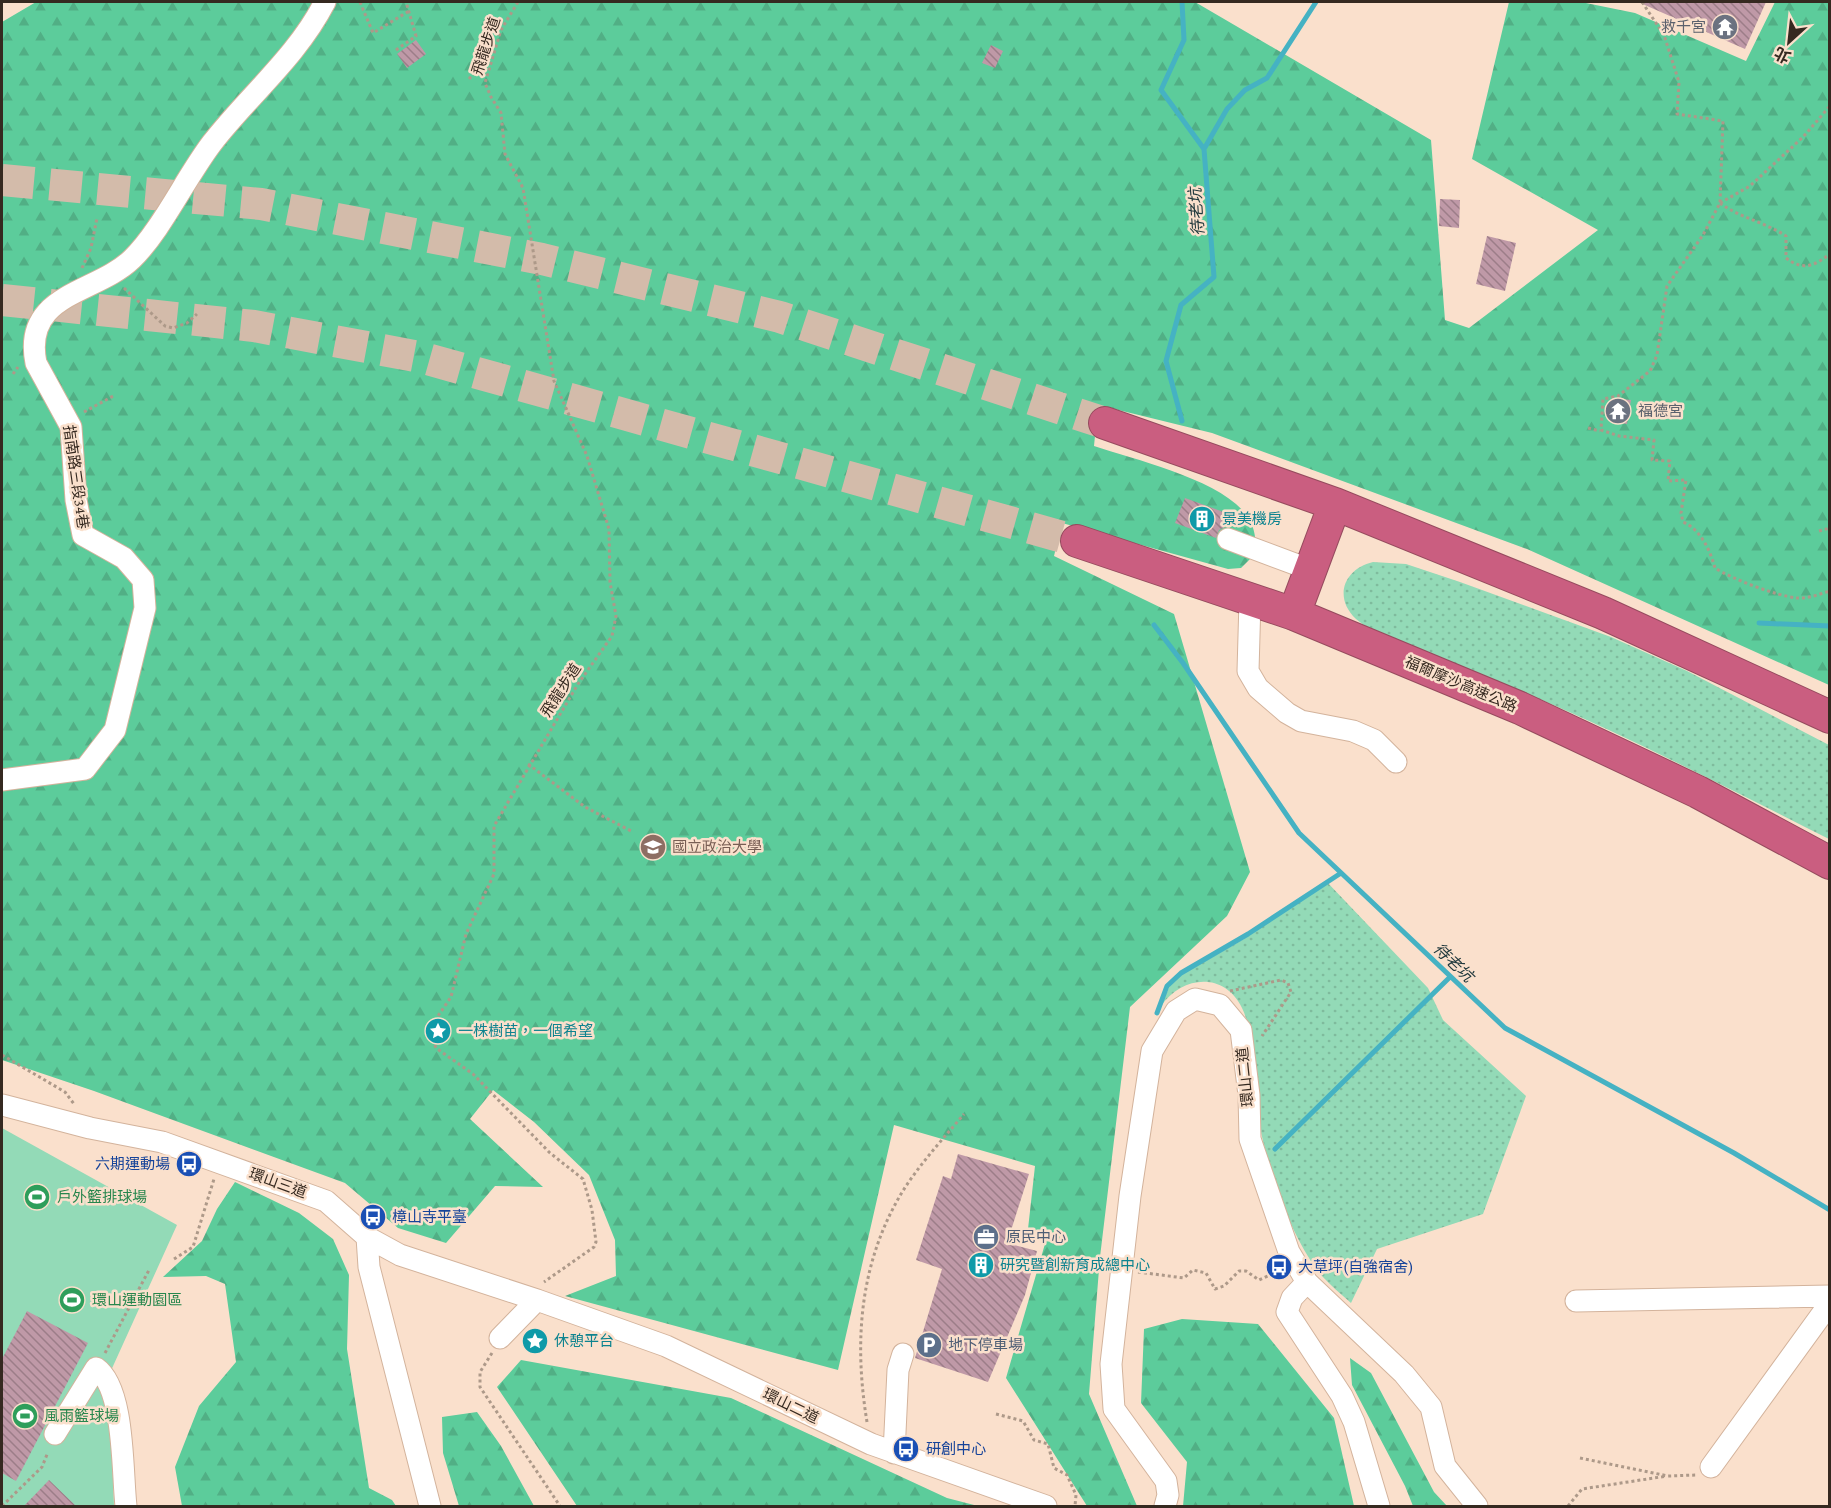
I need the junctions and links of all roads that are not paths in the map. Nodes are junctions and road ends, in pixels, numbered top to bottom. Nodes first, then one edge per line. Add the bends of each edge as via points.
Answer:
1 (325, 2) edge
2 (1105, 423) tunnel mouth
3 (1335, 504) junction
4 (1228, 539) dead end
5 (1077, 541) tunnel mouth
6 (1311, 570) junction
7 (1250, 600) junction
8 (1294, 614) junction
9 (1830, 717) edge
10 (1396, 762) dead end
11 (2, 780) edge
12 (1830, 863) edge
13 (2, 1105) edge
14 (367, 1237) junction
15 (1307, 1282) junction
16 (1830, 1296) edge
17 (537, 1300) junction
18 (1576, 1301) dead end
19 (1830, 1303) edge
20 (500, 1338) road end
21 (903, 1354) dead end
22 (55, 1434) road end
23 (894, 1453) junction
24 (1711, 1467) road end
25 (126, 1506) edge
26 (430, 1506) edge
27 (1046, 1506) edge
28 (1164, 1506) edge
29 (1379, 1506) edge
30 (1477, 1506) edge

1 - 11 street, 指南路三段34巷 via 290,58 212,143 132,259 45,312 40,323 34,351 36,363 69,420 83,536 124,558 143,580 145,609 115,730 86,769
2 - 3 highway
3 - 6 highway
3 - 9 highway via 1603,613
4 - 6 street
5 - 7 highway, 福爾摩沙高速公路
6 - 8 highway
7 - 8 highway, 福爾摩沙高速公路
7 - 10 street via 1248,671 1258,688 1301,721 1353,731 1374,741
8 - 12 highway, 福爾摩沙高速公路 via 1520,708 1698,792
13 - 14 street, 環山三道 via 162,1142 326,1201
14 - 17 street, 環山三道 via 422,1263
14 - 26 street via 369,1267
15 - 28 street, 環山二道 via 1289,1252 1250,1139 1241,1030 1220,1005 1195,999 1176,1011 1152,1051 1111,1364 1114,1409 1166,1480 1168,1495
15 - 29 street via 1292,1298 1287,1312 1342,1396 1354,1422
15 - 30 street, 環山二道 via 1404,1374 1431,1407 1445,1466
16 - 18 street
17 - 20 street
17 - 23 street, 環山二道 via 666,1346
19 - 24 street
21 - 23 street via 898,1370
22 - 25 street via 96,1368 104,1374 115,1396
23 - 27 street, 環山二道

